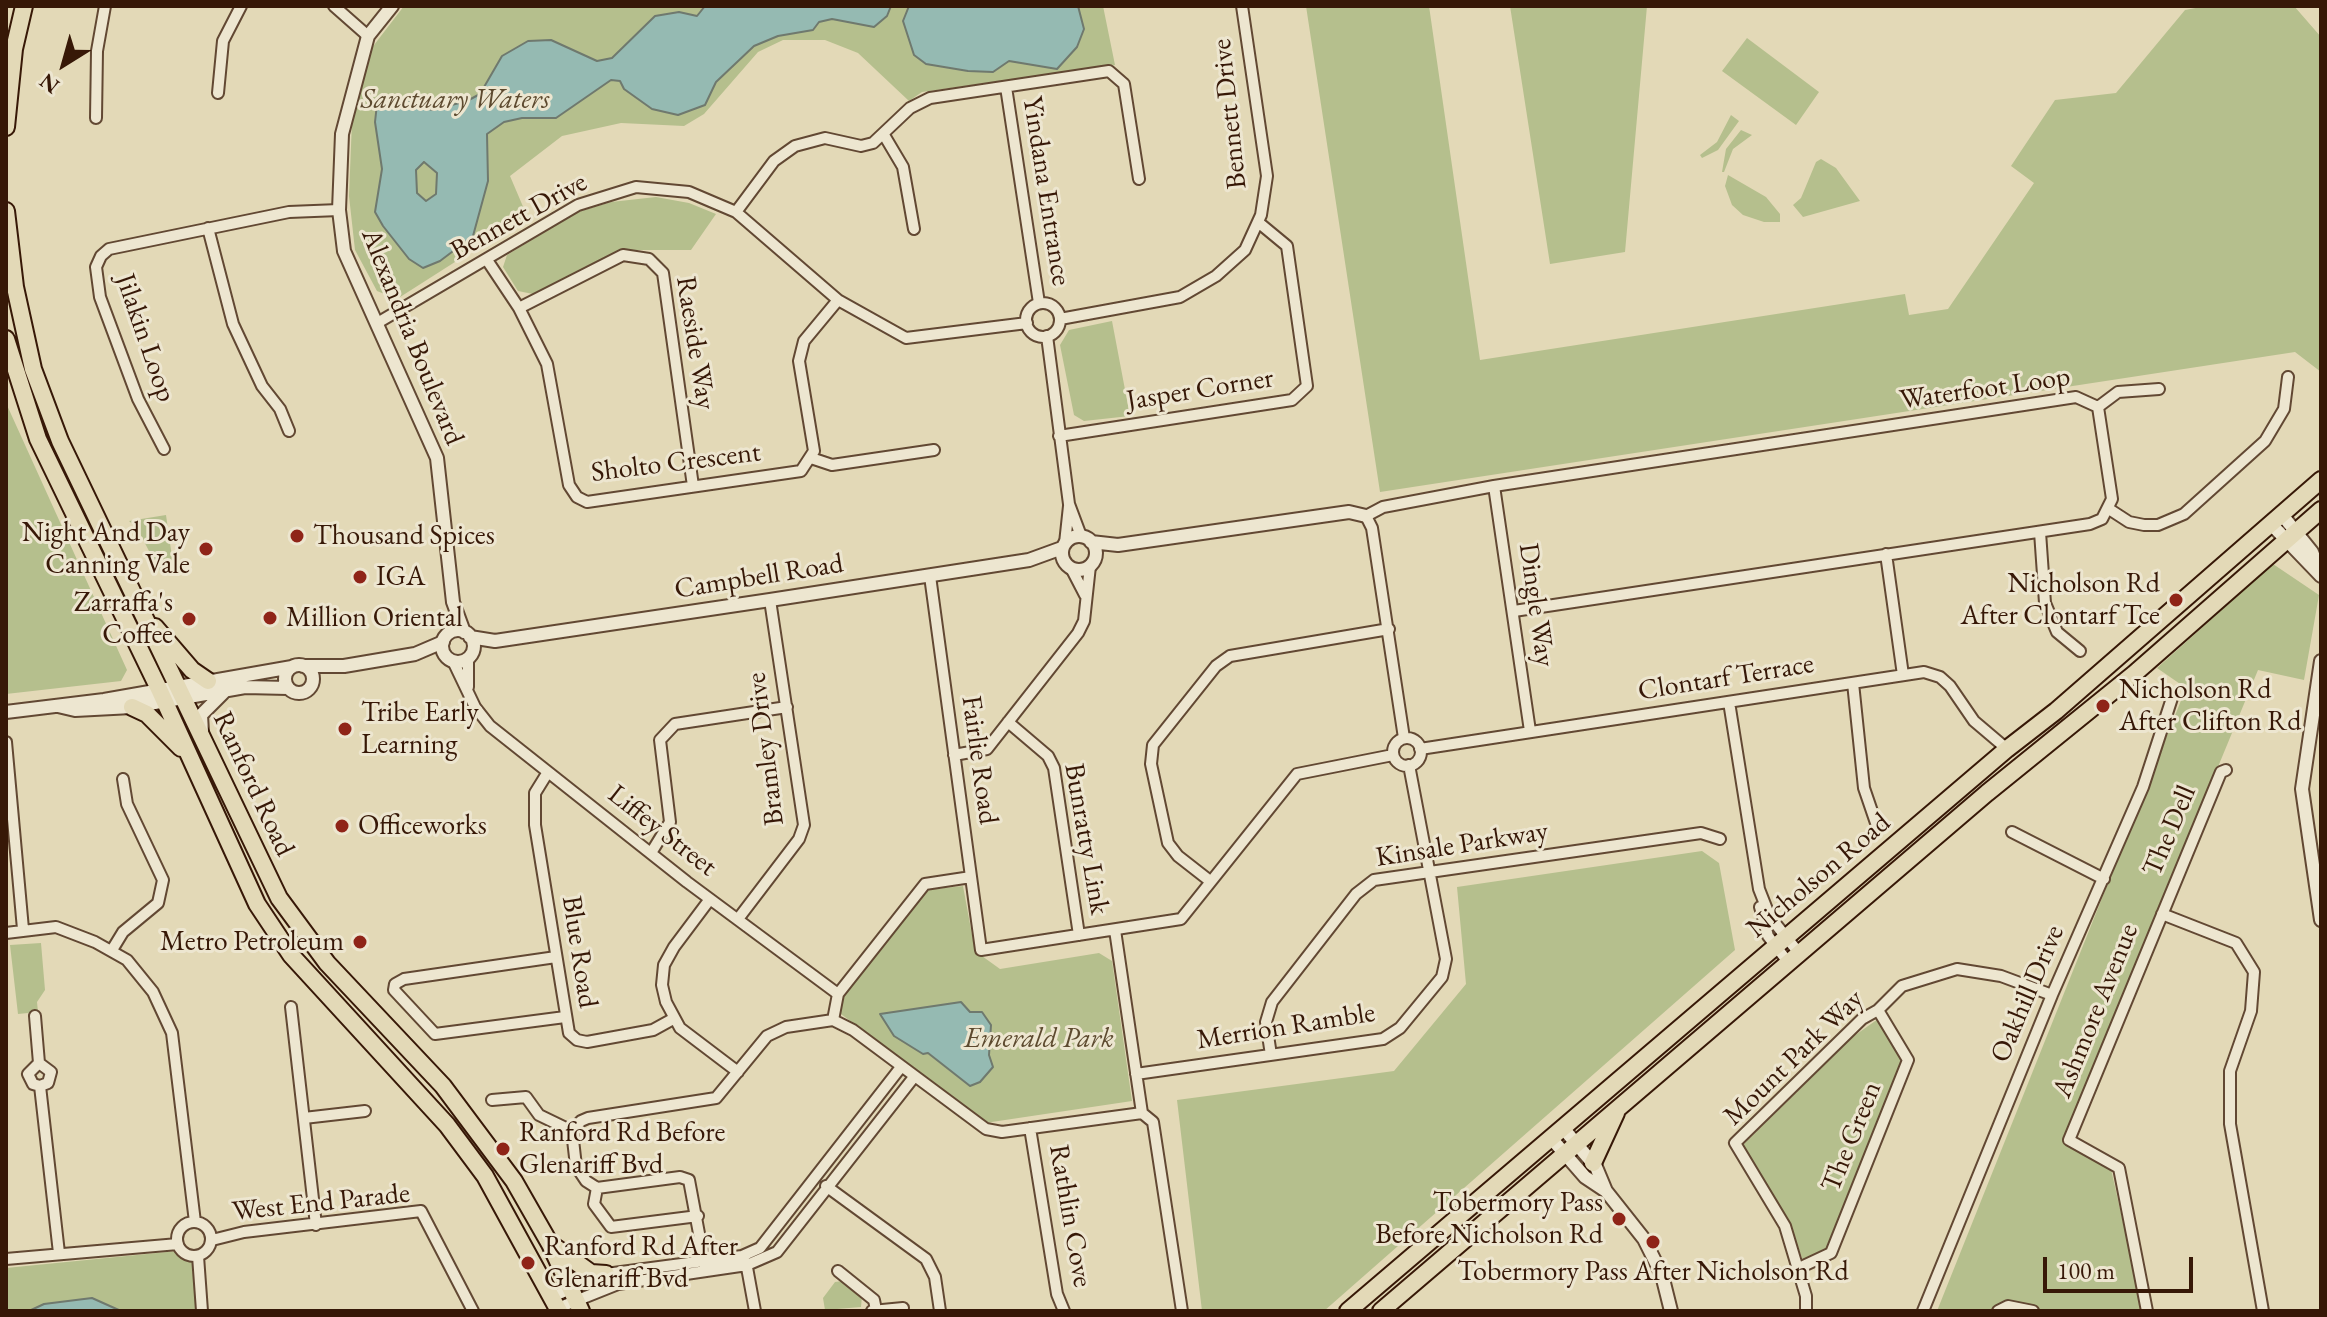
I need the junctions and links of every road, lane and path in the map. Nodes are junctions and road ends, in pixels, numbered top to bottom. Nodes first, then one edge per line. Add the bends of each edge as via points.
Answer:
1 (24, 6) edge
2 (105, 6) edge
3 (241, 6) edge
4 (334, 6) edge
5 (392, 6) edge
6 (1242, 6) edge
7 (368, 36) junction
8 (1006, 87) junction
9 (218, 93) dead end
10 (96, 118) dead end
11 (6, 127) edge
12 (884, 135) junction
13 (1139, 179) dead end
14 (339, 210) junction
15 (6, 211) edge
16 (736, 212) junction
17 (1258, 222) junction
18 (208, 228) junction
19 (914, 229) dead end
20 (487, 260) junction
21 (838, 300) junction
22 (1039, 303) junction
23 (519, 308) junction
24 (1060, 319) junction
25 (379, 322) junction
26 (1027, 323) junction
27 (1047, 336) junction
28 (6, 339) edge
29 (2288, 377) dead end
30 (2159, 389) dead end
31 (2098, 407) junction
32 (289, 431) dead end
33 (1059, 436) junction
34 (164, 449) dead end
35 (934, 450) dead end
36 (811, 458) junction
37 (2321, 480) edge
38 (693, 486) junction
39 (1494, 486) junction
40 (1069, 504) junction
41 (2109, 509) junction
42 (2321, 510) edge
43 (1366, 516) junction
44 (2277, 521) junction
45 (2040, 532) junction
46 (2291, 536) junction
47 (1086, 539) junction
48 (1118, 545) junction
49 (1064, 546) junction
50 (1886, 554) junction
51 (1029, 560) junction
52 (1092, 562) junction
53 (1069, 566) junction
54 (2321, 574) edge
55 (930, 576) junction
56 (1085, 595) junction
57 (770, 600) junction
58 (453, 602) junction
59 (141, 611) junction
60 (1514, 611) junction
61 (1389, 629) junction
62 (467, 634) junction
63 (445, 638) junction
64 (495, 641) junction
65 (2080, 651) dead end
66 (415, 654) junction
67 (469, 656) junction
68 (450, 660) junction
69 (2321, 661) edge
70 (298, 666) junction
71 (344, 666) junction
72 (1903, 675) junction
73 (208, 681) junction
74 (1853, 683) junction
75 (311, 685) junction
76 (288, 688) junction
77 (230, 689) junction
78 (180, 691) junction
79 (468, 693) junction
80 (162, 695) junction
81 (2173, 695) dead end
82 (1729, 702) junction
83 (58, 706) junction
84 (132, 707) junction
85 (787, 707) junction
86 (6, 712) edge
87 (1008, 722) junction
88 (1530, 731) junction
89 (1404, 738) junction
90 (203, 739) junction
91 (6, 742) edge
92 (1420, 749) junction
93 (2007, 749) junction
94 (954, 755) junction
95 (1393, 755) junction
96 (191, 758) junction
97 (1409, 765) junction
98 (2226, 770) dead end
99 (548, 772) junction
100 (123, 779) dead end
101 (1877, 826) dead end
102 (2012, 832) dead end
103 (1720, 839) dead end
104 (651, 853) junction
105 (1432, 873) junction
106 (971, 877) junction
107 (2104, 879) junction
108 (1210, 881) junction
109 (710, 899) junction
110 (2162, 914) junction
111 (738, 919) junction
112 (2321, 920) edge
113 (23, 929) junction
114 (1115, 930) junction
115 (6, 933) edge
116 (1079, 935) junction
117 (1781, 943) junction
118 (112, 950) junction
119 (556, 957) junction
120 (1794, 957) junction
121 (838, 994) junction
122 (2052, 995) junction
123 (291, 1007) dead end
124 (1878, 1010) junction
125 (35, 1016) dead end
126 (565, 1017) junction
127 (673, 1019) junction
128 (833, 1020) junction
129 (1271, 1055) junction
130 (901, 1067) junction
131 (738, 1072) junction
132 (1136, 1074) junction
133 (914, 1077) junction
134 (492, 1100) dead end
135 (1623, 1102) junction
136 (365, 1111) dead end
137 (1142, 1113) junction
138 (304, 1118) junction
139 (1030, 1128) junction
140 (572, 1131) junction
141 (1557, 1133) junction
142 (1570, 1147) junction
143 (1593, 1163) junction
144 (816, 1179) junction
145 (597, 1188) junction
146 (829, 1188) junction
147 (1606, 1191) junction
148 (698, 1216) junction
149 (195, 1222) junction
150 (316, 1225) junction
151 (212, 1240) junction
152 (178, 1244) junction
153 (550, 1244) junction
154 (59, 1253) junction
155 (198, 1256) junction
156 (6, 1259) edge
157 (745, 1260) junction
158 (705, 1266) junction
159 (1799, 1268) junction
160 (838, 1271) dead end
161 (606, 1274) junction
162 (576, 1300) edge
163 (556, 1305) edge
164 (903, 1308) dead end
165 (202, 1311) edge
166 (473, 1311) edge
167 (755, 1311) edge
168 (874, 1311) edge
169 (940, 1311) edge
170 (1064, 1311) edge
171 (1182, 1311) edge
172 (1348, 1311) edge
173 (1381, 1311) edge
174 (1671, 1311) edge
175 (1806, 1311) edge
176 (1923, 1311) edge
177 (1998, 1311) edge
178 (2033, 1311) edge
179 (2147, 1311) edge
180 (2263, 1311) edge

1 - 11 main road
2 - 10 street via 97,51
3 - 9 street via 223,41
4 - 7 street
5 - 7 street, Alexandria Boulevard
6 - 17 street, Bennett Drive via 1267,176
7 - 14 street, Alexandria Boulevard via 342,134
8 - 12 street via 930,98 910,108
8 - 13 street via 1109,71 1124,84
8 - 22 street, Yindana Entrance
12 - 16 street via 861,146 825,138 795,146 774,161
12 - 19 street via 903,167
14 - 18 street, Jilakin Loop via 289,212
14 - 25 street, Alexandria Boulevard via 344,251
15 - 59 main road, Ranford Road via 15,287 42,394
16 - 20 street, Bennett Drive via 689,192 636,187 578,205
16 - 21 street, Bennett Drive
17 - 24 street, Bennett Drive via 1245,250 1216,276 1180,297
17 - 33 street, Jasper Corner via 1287,246 1307,386 1292,400
18 - 32 street via 233,324
18 - 34 street, Jilakin Loop via 109,249 96,267 100,297 122,359
20 - 23 street, Sholto Crescent
20 - 25 street, Bennett Drive
21 - 26 street, Bennett Drive via 906,338
21 - 36 street via 804,341 799,361
22 - 24 street via 1056,309
22 - 26 street via 1027,313
23 - 38 street, Sholto Crescent via 552,381 569,485 577,497 587,502
23 - 38 street, Raeside Way via 623,255 649,259 663,273
24 - 27 street via 1057,330
25 - 58 street, Alexandria Boulevard via 437,458
26 - 27 street via 1036,335
27 - 33 street
28 - 80 main road, Ranford Road via 38,439
29 - 41 street via 2284,409 2265,441 2184,514 2144,525
30 - 31 street via 2118,392
31 - 39 street, Waterfoot Loop via 2076,397
31 - 41 street, Waterfoot Loop via 2112,499
33 - 40 street
35 - 36 street via 832,465
36 - 38 street, Sholto Crescent via 801,471
37 - 44 main road, Nicholson Road
39 - 43 street, Waterfoot Loop via 1400,501
39 - 60 street, Dingle Way
40 - 47 street
40 - 49 street
41 - 45 street via 2090,524
42 - 46 main road, Nicholson Road
43 - 48 street, Campbell Road via 1349,512
43 - 61 street
44 - 46 street
44 - 93 main road, Nicholson Road
45 - 50 street
45 - 65 street via 2045,603 2057,632
46 - 54 street via 2312,552
46 - 120 main road, Nicholson Road
47 - 48 street, Campbell Road
47 - 49 street, Campbell Road
47 - 52 street
48 - 52 street, Campbell Road
49 - 51 street, Campbell Road
49 - 53 street
50 - 60 street
50 - 72 street
51 - 53 street, Campbell Road
51 - 55 street, Campbell Road
52 - 53 street, Campbell Road via 1083,570
52 - 56 street
53 - 56 street
55 - 57 street, Campbell Road
55 - 94 street, Fairlie Road
56 - 87 street via 1078,633
57 - 64 street, Campbell Road
57 - 85 street, Bramley Drive
58 - 62 street, Alexandria Boulevard
58 - 63 street, Alexandria Boulevard
59 - 73 main road
59 - 78 main road, Ranford Road
60 - 88 street, Dingle Way
61 - 89 street
61 - 108 street via 1230,656 1216,666 1153,745 1151,764 1168,843
62 - 63 street, Campbell Road
62 - 64 street, Campbell Road
62 - 67 street via 473,645
63 - 66 street, Campbell Road
63 - 68 street via 443,650
64 - 67 street, Campbell Road
66 - 68 street, Campbell Road
66 - 71 street, Campbell Road
67 - 68 street, Campbell Road
67 - 79 street
68 - 79 street, Liffey Street
69 - 112 street via 2302,789
70 - 71 street, Campbell Road
70 - 73 street, Campbell Road
70 - 75 street via 312,676
70 - 76 street via 286,674
71 - 75 street, Campbell Road
72 - 74 street, Clontarf Terrace
72 - 93 street, Clontarf Terrace via 1924,672 1940,677 1974,721
73 - 78 street, Campbell Road
74 - 82 street, Clontarf Terrace
74 - 101 street via 1864,788
75 - 76 street via 301,693
76 - 77 street, Campbell Road
77 - 78 street, Campbell Road
77 - 90 street via 201,715
78 - 80 street, Campbell Road
78 - 90 main road, Ranford Road
79 - 99 street, Liffey Street via 490,726
80 - 83 street, Campbell Road
80 - 84 street, Campbell Road
80 - 96 main road, Ranford Road
81 - 107 street, Oakhill Drive via 2143,787
82 - 88 street, Clontarf Terrace
82 - 117 street via 1759,904
83 - 84 street, Campbell Road
83 - 86 street, Campbell Road
84 - 96 main road via 147,714
85 - 104 street via 675,724 660,740 670,822
85 - 111 street, Bramley Drive via 804,825
87 - 94 street via 987,749
87 - 116 street, Bunratty Link via 1048,756 1054,768
88 - 92 street, Clontarf Terrace
89 - 92 street via 1414,740
89 - 95 street via 1395,744
90 - 153 main road, Ranford Road via 297,927 450,1095 514,1181
91 - 113 street
92 - 97 street via 1418,760
93 - 117 main road, Nicholson Road
94 - 106 street, Fairlie Road
95 - 97 street
95 - 108 street via 1297,774
96 - 163 main road, Ranford Road via 272,928 455,1135 485,1176
97 - 105 street, Merrion Ramble
98 - 110 street, The Dell
99 - 104 street, Liffey Street
99 - 119 street, Blue Road via 534,801
100 - 118 street via 127,804 163,880 158,903 123,932
102 - 107 street
103 - 105 street, Kinsale Parkway via 1701,833
104 - 109 street, Liffey Street
105 - 129 street, Kinsale Parkway via 1374,880 1356,894 1272,1002 1266,1022
105 - 129 street, Merrion Ramble via 1445,968 1400,1028 1383,1039
106 - 116 street, Fairlie Road via 981,950
106 - 121 street via 925,884
107 - 122 street, Oakhill Drive
108 - 114 street via 1181,919
109 - 111 street, Liffey Street
109 - 127 street via 664,965 662,985
110 - 179 street, Ashmore Avenue via 2069,1140 2119,1168
110 - 180 street, Ashmore Avenue via 2236,943 2254,972 2251,1011 2230,1071 2230,1124
111 - 121 street, Liffey Street
113 - 115 street
113 - 118 street via 56,927
114 - 116 street
114 - 132 street
117 - 120 street
117 - 141 main road, Nicholson Road
118 - 149 street via 153,992 172,1033
119 - 126 street, Blue Road
119 - 126 street via 404,979 394,990 435,1034
120 - 135 main road, Nicholson Road
121 - 128 street
122 - 124 street, Mount Park Way via 2001,976 1957,969 1902,986
122 - 176 street, Oakhill Drive
123 - 138 street
124 - 159 street, The Green via 1908,1060 1831,1253
124 - 159 street, Mount Park Way via 1862,1019 1735,1143 1785,1226
125 - 154 street via 39,1063 51,1076 40,1086
126 - 127 street, Blue Road via 569,1033 587,1042 653,1030
127 - 131 street
128 - 130 street
128 - 131 street via 774,1031
129 - 132 street, Merrion Ramble
130 - 133 street
130 - 144 street
131 - 140 street via 716,1098 588,1118
132 - 137 street
133 - 139 street via 986,1129
133 - 146 street
134 - 140 street via 526,1097 539,1115
135 - 142 main road, Nicholson Road
135 - 143 main road
136 - 138 street
137 - 139 street
137 - 171 street via 1153,1122
138 - 150 street
139 - 170 street, Rathlin Cove
140 - 145 street via 576,1166
141 - 142 street
141 - 172 main road, Nicholson Road
142 - 143 street
142 - 147 street via 1585,1177
142 - 173 main road, Nicholson Road
143 - 147 street
144 - 146 street
144 - 157 street via 774,1234
145 - 148 street via 687,1178 693,1184
145 - 148 street via 594,1204 611,1227
146 - 157 street via 777,1252
146 - 169 street via 926,1259 935,1277
147 - 174 street via 1650,1250
148 - 158 street
149 - 151 street, West End Parade via 209,1229
149 - 152 street, West End Parade via 181,1228
150 - 151 street, West End Parade
150 - 166 street, West End Parade via 421,1211
151 - 155 street, West End Parade via 207,1252
152 - 154 street
152 - 155 street via 185,1254
153 - 161 main road via 591,1273
153 - 162 main road, Ranford Road
154 - 156 street
155 - 165 street
157 - 158 street
157 - 167 street
158 - 161 street
158 - 162 street via 618,1284
159 - 175 street, Mount Park Way
160 - 168 street via 874,1300
161 - 162 street
162 - 163 street
164 - 168 street
177 - 178 street via 2008,1306

